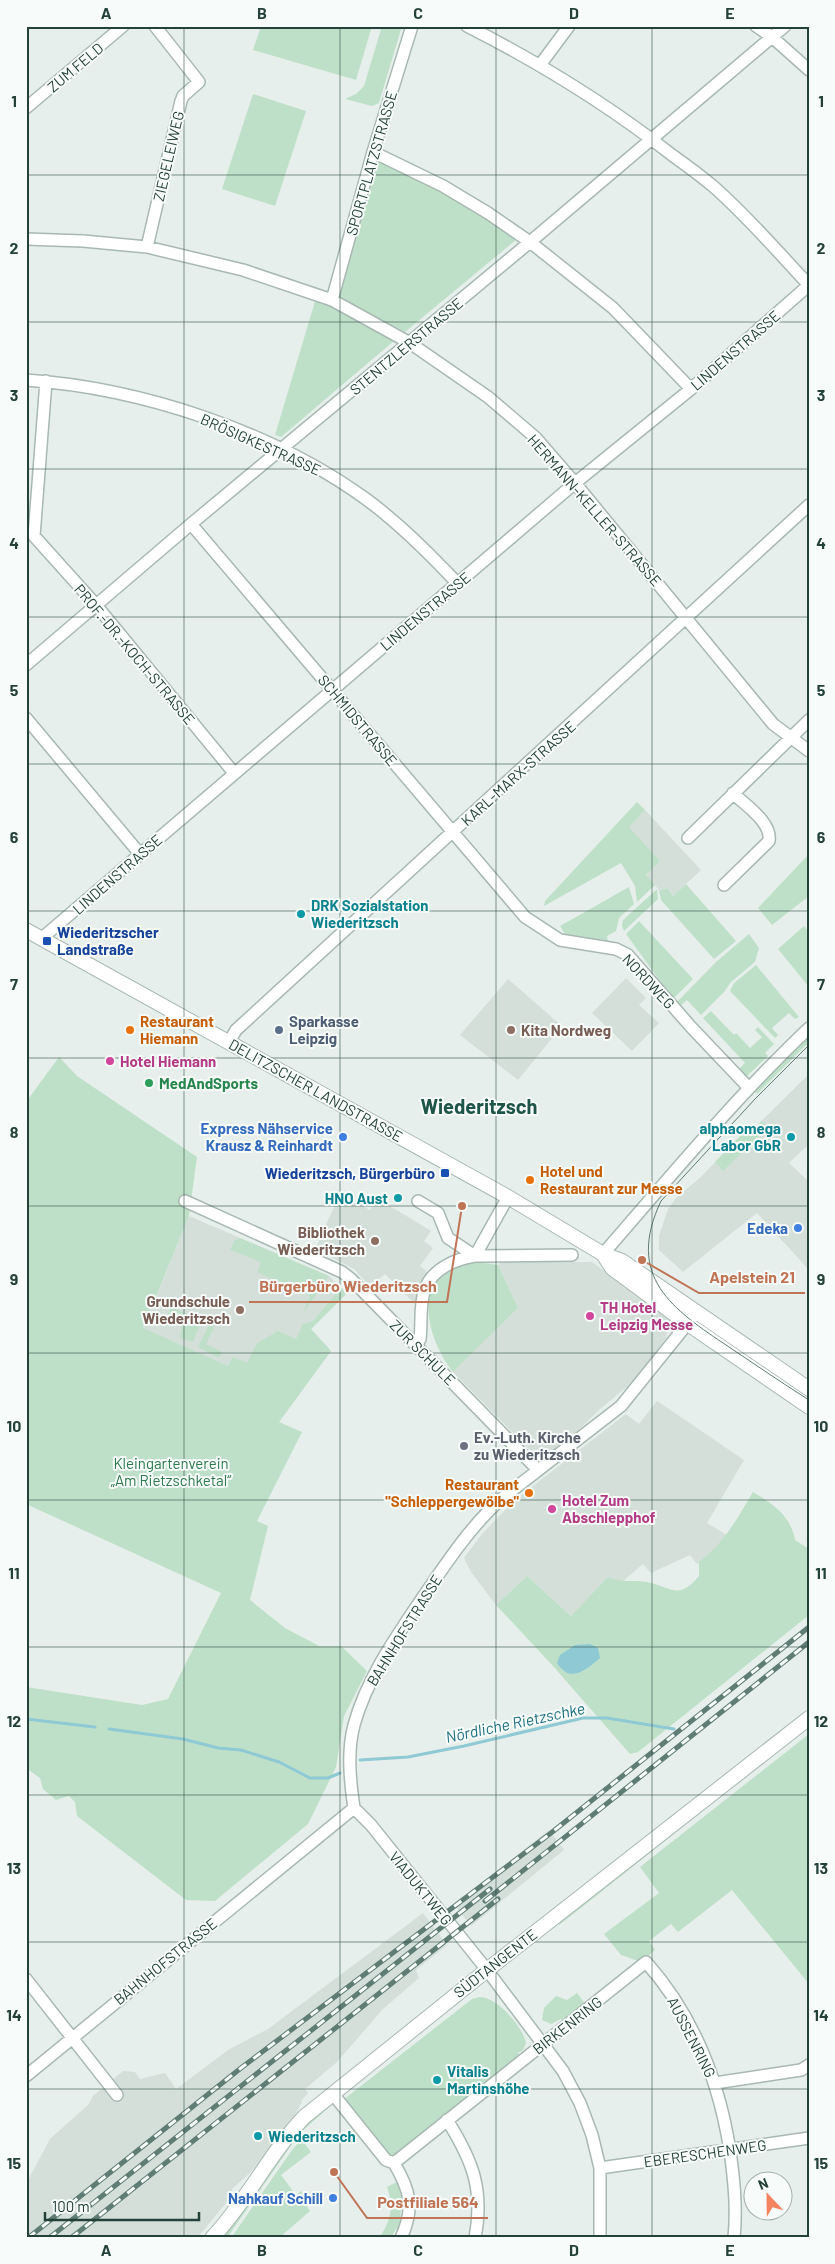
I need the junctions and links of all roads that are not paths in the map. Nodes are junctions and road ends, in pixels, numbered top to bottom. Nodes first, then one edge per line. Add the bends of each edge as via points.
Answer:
1 (123, 26) edge
2 (155, 26) edge
3 (412, 26) edge
4 (467, 26) edge
5 (569, 26) edge
6 (756, 26) edge
7 (785, 26) edge
8 (772, 37) junction
9 (540, 65) junction
10 (809, 70) edge
11 (26, 108) edge
12 (652, 139) junction
13 (373, 152) junction
14 (26, 239) edge
15 (530, 242) junction
16 (147, 248) junction
17 (809, 285) edge
18 (332, 300) junction
19 (410, 343) junction
20 (26, 380) edge
21 (46, 381) junction
22 (691, 389) junction
23 (280, 449) junction
24 (575, 483) junction
25 (809, 505) edge
26 (191, 524) junction
27 (30, 536) edge
28 (458, 584) junction
29 (96, 605) junction
30 (687, 618) junction
31 (26, 665) edge
32 (333, 690) junction
33 (26, 718) edge
34 (809, 720) edge
35 (790, 738) junction
36 (809, 751) edge
37 (234, 773) junction
38 (733, 793) junction
39 (452, 833) junction
40 (688, 838) dead end
41 (140, 854) junction
42 (724, 885) dead end
43 (525, 917) joint
44 (26, 930) edge
45 (42, 938) junction
46 (809, 1028) edge
47 (229, 1042) junction
48 (749, 1088) junction
49 (508, 1197) junction
50 (418, 1201) dead end
51 (185, 1202) dead end
52 (603, 1254) junction
53 (572, 1255) dead end
54 (476, 1256) junction
55 (692, 1318) junction
56 (416, 1346) junction
57 (809, 1389) edge
58 (809, 1407) edge
59 (538, 1470) junction
60 (804, 1722) edge
61 (354, 1808) junction
62 (646, 1962) joint
63 (487, 1970) junction
64 (26, 1979) edge
65 (73, 2037) junction
66 (544, 2044) junction
67 (809, 2065) edge
68 (26, 2076) edge
69 (715, 2083) junction
70 (333, 2094) junction
71 (117, 2095) dead end
72 (447, 2120) junction
73 (809, 2138) edge
74 (730, 2150) junction
75 (394, 2163) junction
76 (600, 2168) junction
77 (212, 2238) edge
78 (401, 2238) edge
79 (475, 2238) edge
80 (600, 2238) edge
81 (734, 2238) edge

1 - 11 street, ZUM FELD
2 - 16 street, ZIEGELEIWEG via 199,82 181,101
3 - 13 street, SPORTPLATZSTRASSE
4 - 9 street
5 - 9 street
6 - 8 street
7 - 8 street, STENTZLERSTRASSE
8 - 10 street
8 - 12 street, STENTZLERSTRASSE
9 - 12 street
12 - 15 street, STENTZLERSTRASSE
12 - 17 street via 713,187
13 - 15 street via 443,186
13 - 18 street, SPORTPLATZSTRASSE
14 - 16 street, HERMANN-KELLER-STRASSE
15 - 19 street, STENTZLERSTRASSE
15 - 22 street via 613,308
16 - 18 street, HERMANN-KELLER-STRASSE via 243,270
17 - 22 street, LINDENSTRASSE
18 - 19 street, HERMANN-KELLER-STRASSE
19 - 23 street, STENTZLERSTRASSE
19 - 24 street, HERMANN-KELLER-STRASSE via 488,397 536,438
20 - 21 street, BRÖSIGKESTRASSE
21 - 23 street, BRÖSIGKESTRASSE via 164,404 228,426
21 - 27 street, PROF.-DR.-KOCH-STRASSE
22 - 24 street, LINDENSTRASSE
23 - 26 street, STENTZLERSTRASSE
23 - 28 street, BRÖSIGKESTRASSE via 320,469 366,499 415,539
24 - 28 street, LINDENSTRASSE
24 - 30 street, HERMANN-KELLER-STRASSE
25 - 30 street, KARL-MARX-STRASSE
26 - 29 street, STENTZLERSTRASSE
26 - 32 street, SCHMIDSTRASSE
27 - 29 street, PROF.-DR.-KOCH-STRASSE
28 - 32 street, LINDENSTRASSE
29 - 31 street, STENTZLERSTRASSE
29 - 37 street, PROF.-DR.-KOCH-STRASSE
30 - 35 street, HERMANN-KELLER-STRASSE via 774,724
30 - 39 street, KARL-MARX-STRASSE
32 - 37 street, LINDENSTRASSE
32 - 39 street, SCHMIDSTRASSE
33 - 41 street
34 - 35 street
35 - 36 street, HERMANN-KELLER-STRASSE
35 - 38 street
37 - 41 street, LINDENSTRASSE
38 - 40 street
38 - 42 street via 770,833 769,841
39 - 43 street, SCHMIDSTRASSE
39 - 47 street, KARL-MARX-STRASSE via 236,1030
41 - 45 street, LINDENSTRASSE
43 - 48 street, NORDWEG via 560,940 616,949 628,955
44 - 45 street, DELITZSCHER LANDSTRASSE
45 - 47 street, DELITZSCHER LANDSTRASSE
46 - 48 street
47 - 49 street, DELITZSCHER LANDSTRASSE
48 - 52 street
49 - 52 street, DELITZSCHER LANDSTRASSE
49 - 54 street
50 - 54 street via 438,1213 448,1238
51 - 56 street, ZUR SCHULE via 342,1272
52 - 55 street, DELITZSCHER LANDSTRASSE via 612,1268
53 - 54 street
54 - 56 street via 457,1259 446,1266 435,1274 425,1289 420,1340
55 - 57 street, DELITZSCHER LANDSTRASSE
55 - 58 street, DELITZSCHER LANDSTRASSE
55 - 59 street, BAHNHOFSTRASSE via 620,1406
56 - 59 street, ZUR SCHULE
59 - 61 street, BAHNHOFSTRASSE via 483,1515 434,1581 376,1670 354,1725 350,1773
60 - 63 street, SÜDTANGENTE
61 - 63 street, VIADUKTWEG
61 - 65 street, BAHNHOFSTRASSE
62 - 66 street, BIRKENRING
62 - 69 street, AUSSENRING via 681,2008
63 - 66 street, VIADUKTWEG
63 - 70 street, SÜDTANGENTE
64 - 65 street
65 - 68 street, BAHNHOFSTRASSE
65 - 71 street
66 - 72 street, BIRKENRING
66 - 76 street, VIADUKTWEG via 580,2103
67 - 69 street via 801,2070
69 - 74 street, AUSSENRING
70 - 75 street via 386,2160
70 - 77 street, SÜDTANGENTE via 292,2130
72 - 75 street, BIRKENRING
72 - 79 street via 464,2150 477,2184 479,2200
73 - 74 street, EBERESCHENWEG
74 - 76 street, EBERESCHENWEG
74 - 81 street, AUSSENRING via 736,2206
75 - 78 street via 408,2189 410,2205 408,2223
76 - 80 street, VIADUKTWEG

